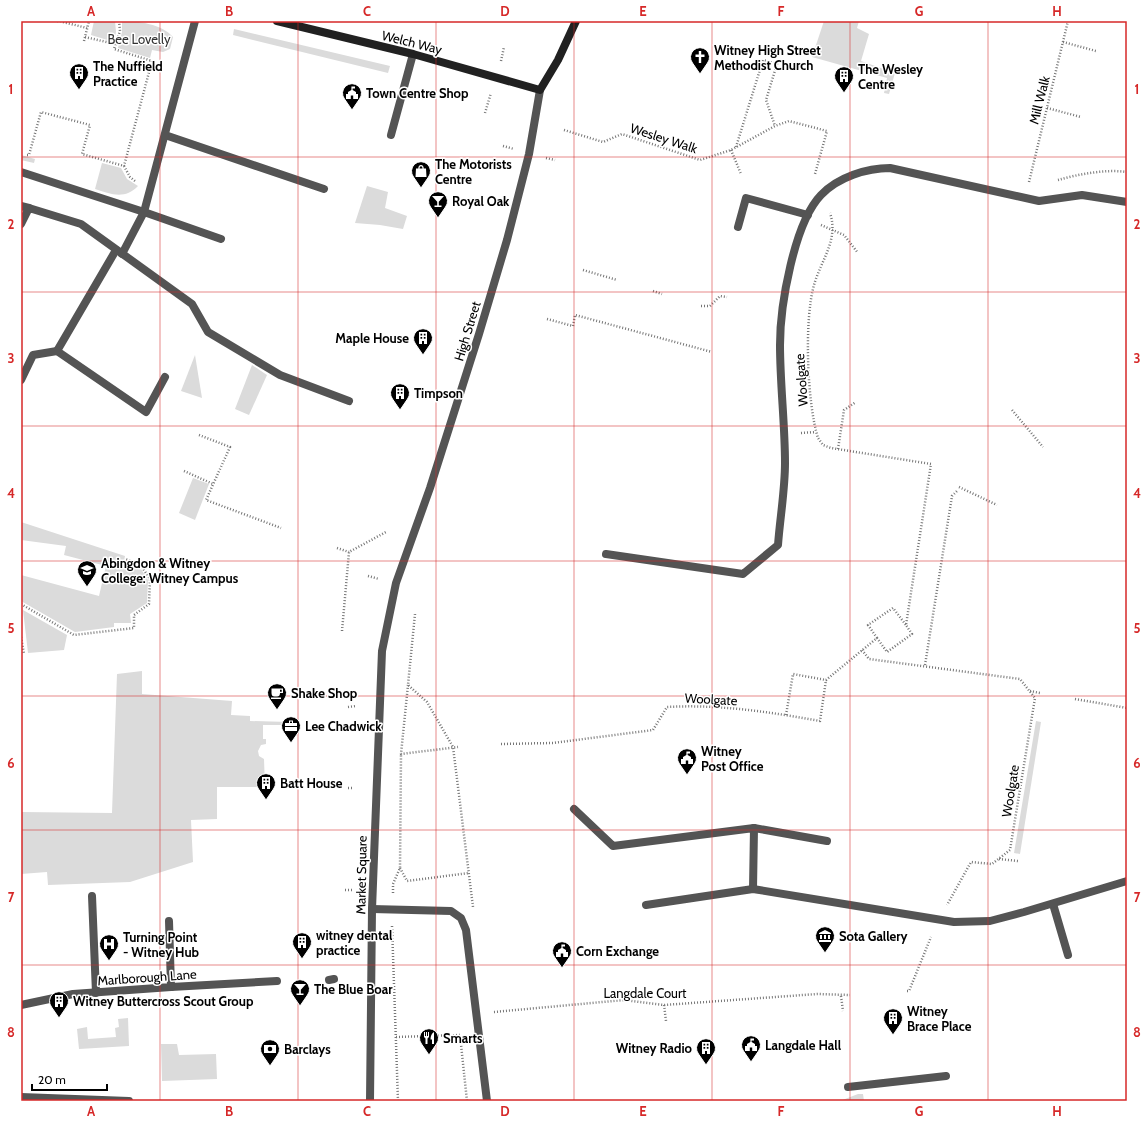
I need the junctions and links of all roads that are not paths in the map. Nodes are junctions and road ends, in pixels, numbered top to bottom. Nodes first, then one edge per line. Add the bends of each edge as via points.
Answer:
1 (195, 21) edge
2 (278, 21) edge
3 (576, 21) edge
4 (413, 54) junction
5 (540, 90) junction
6 (165, 135) junction
7 (391, 135) dead end
8 (21, 172) edge
9 (324, 189) dead end
10 (1127, 202) edge
11 (25, 207) edge
12 (144, 212) junction
13 (807, 217) junction
14 (21, 224) edge
15 (738, 227) dead end
16 (220, 239) dead end
17 (119, 252) junction
18 (57, 350) junction
19 (165, 377) dead end
20 (21, 380) edge
21 (349, 401) dead end
22 (606, 554) dead end
23 (382, 651) joint
24 (574, 809) dead end
25 (754, 828) junction
26 (827, 841) dead end
27 (1127, 881) edge
28 (753, 889) junction
29 (92, 896) dead end
30 (1053, 904) junction
31 (646, 905) dead end
32 (372, 909) junction
33 (168, 921) dead end
34 (1068, 955) dead end
35 (277, 981) dead end
36 (171, 987) junction
37 (96, 993) junction
38 (21, 1005) edge
39 (946, 1076) dead end
40 (848, 1087) dead end
41 (21, 1097) edge
42 (129, 1101) edge
43 (370, 1101) edge
44 (487, 1101) edge

1 - 6 street
2 - 4 street, Welch Way
3 - 5 street, High Street via 558,60
4 - 5 street, Welch Way
4 - 7 street
5 - 23 street, High Street via 529,154 507,240 430,488 396,584
6 - 9 street
6 - 12 street
8 - 12 street
10 - 13 street via 1082,195 1039,201 897,169 882,168 856,174 826,189
11 - 14 street
11 - 17 street via 81,224
12 - 16 street
12 - 17 street
13 - 15 street via 746,198
13 - 22 street via 795,249 780,331 785,464 778,545 743,574
17 - 18 street
17 - 21 street via 192,304 208,332 280,375
18 - 19 street via 146,412
18 - 20 street via 33,356
23 - 32 street, Market Square
24 - 25 street via 612,846
25 - 26 street
25 - 28 street
27 - 30 street
28 - 30 street via 954,922 990,921
28 - 31 street
29 - 37 street
30 - 34 street
32 - 43 street, Market Square
32 - 44 street via 450,911 461,918 466,930
33 - 36 street
35 - 36 street, Marlborough Lane
36 - 37 street, Marlborough Lane
37 - 38 street, Marlborough Lane via 63,996
39 - 40 street
41 - 42 street

